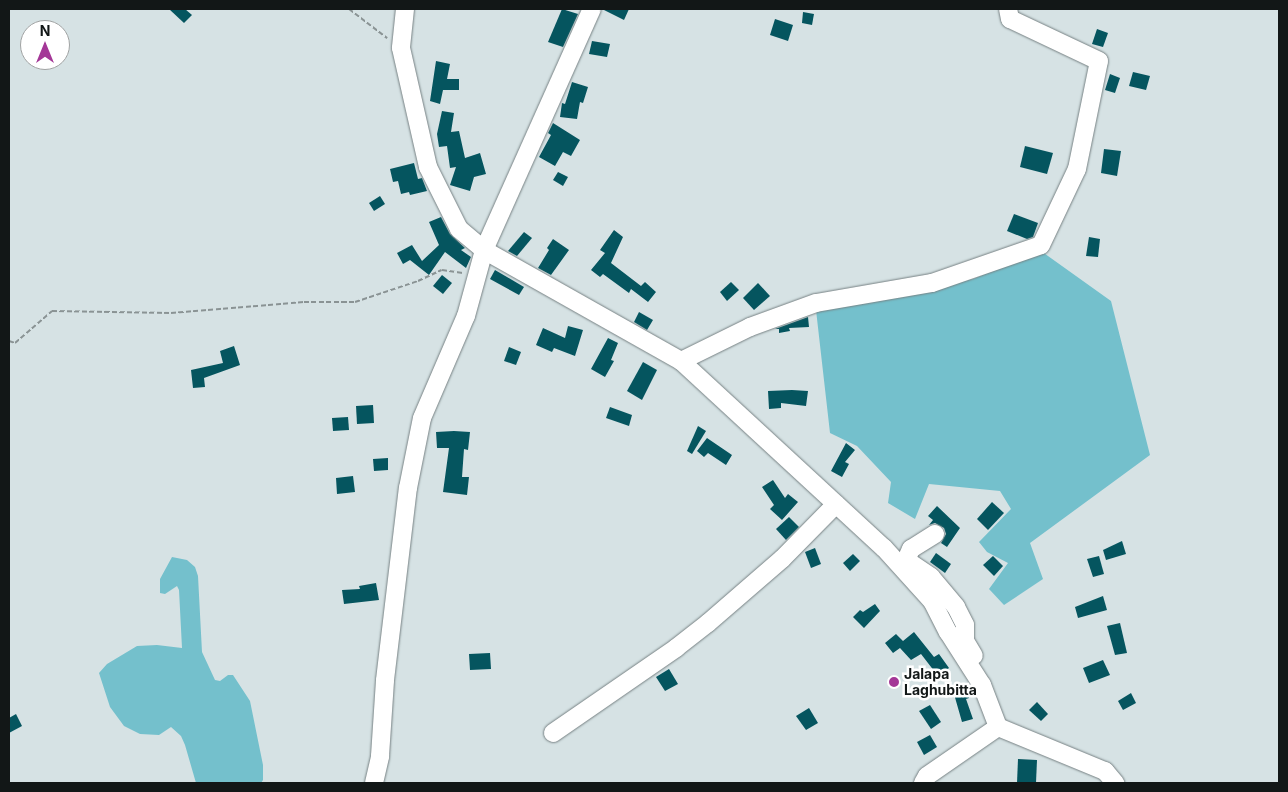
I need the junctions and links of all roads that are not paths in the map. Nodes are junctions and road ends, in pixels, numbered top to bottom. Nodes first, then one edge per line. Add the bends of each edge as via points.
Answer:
1 (405, 9) edge
2 (592, 9) edge
3 (1008, 9) edge
4 (484, 250) junction
5 (681, 362) junction
6 (836, 504) junction
7 (935, 534) dead end
8 (982, 685) junction
9 (998, 727) junction
10 (553, 733) dead end
11 (374, 783) edge
12 (923, 783) edge
13 (1115, 783) edge

1 - 4 street via 401,48 428,167 459,229
2 - 4 street
3 - 5 street via 1010,19 1099,61 1078,169 1041,246 932,283 816,303 750,327
4 - 5 street
4 - 11 street via 466,316 422,418 411,471 385,680 380,756
5 - 6 street
6 - 8 street via 884,548 932,600
6 - 10 street via 782,558 708,623
7 - 8 street via 911,550 906,560 931,577 956,608 965,625 965,641 979,666
8 - 9 street
9 - 12 street via 927,776
9 - 13 street via 1104,771

